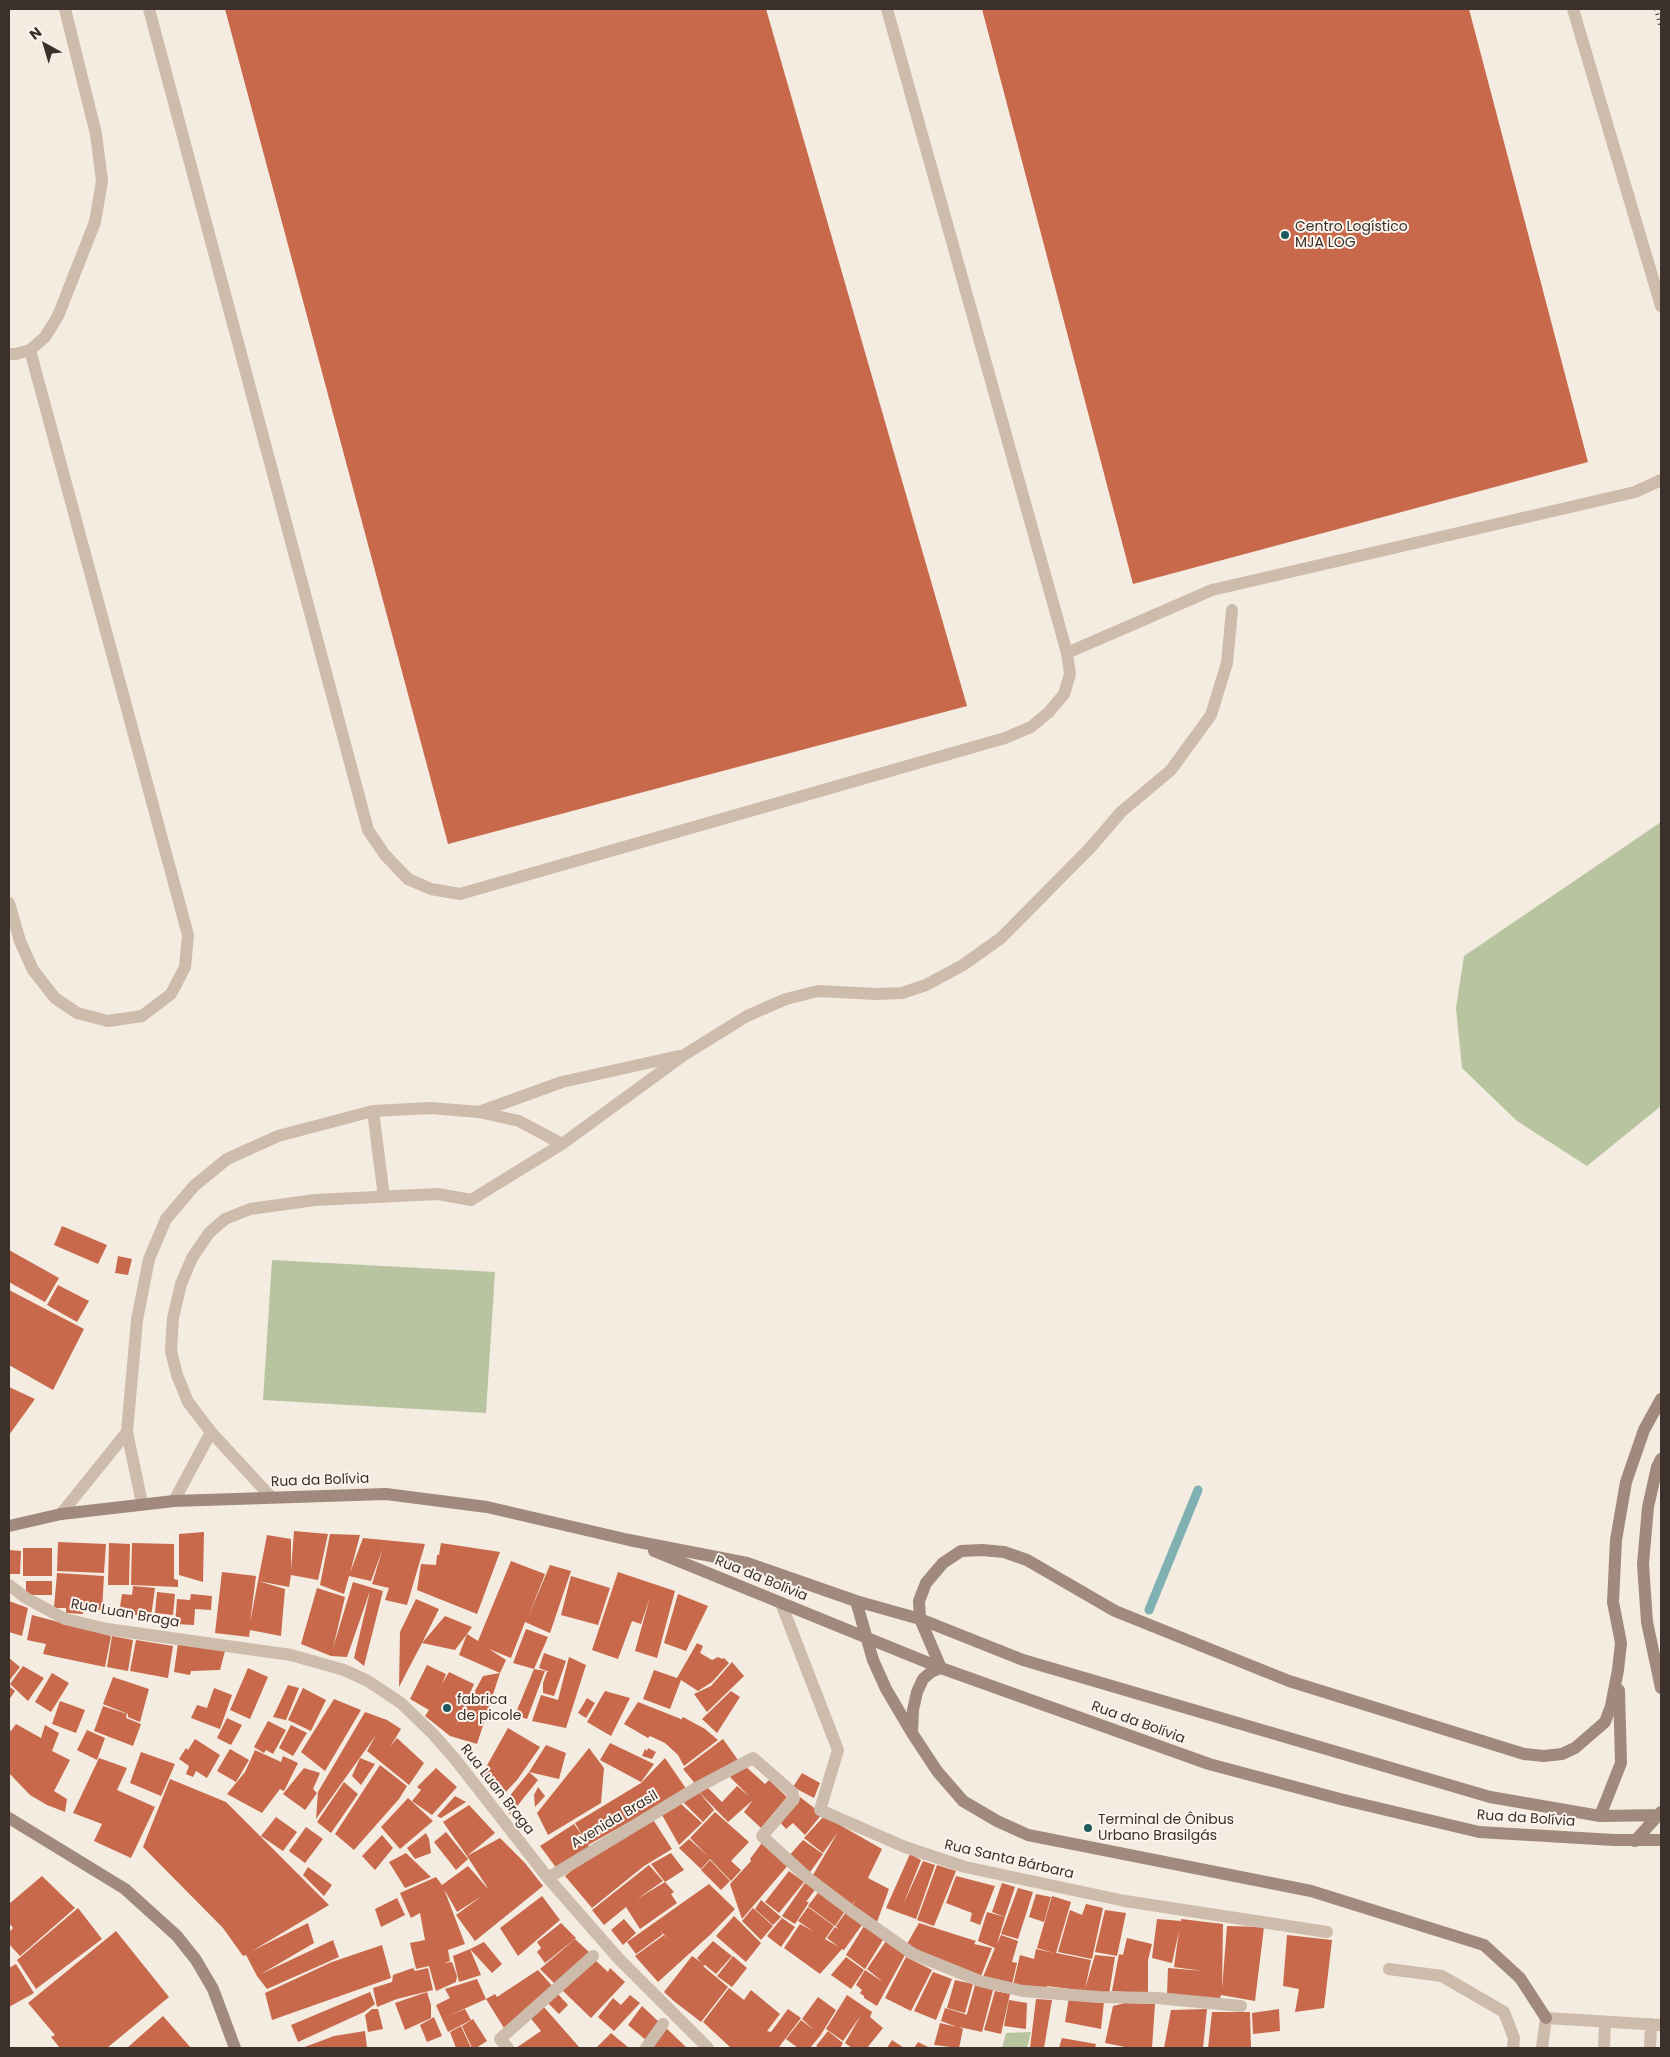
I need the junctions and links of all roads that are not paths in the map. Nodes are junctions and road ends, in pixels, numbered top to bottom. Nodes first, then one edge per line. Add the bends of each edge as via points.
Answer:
1 (65, 9) edge
2 (149, 9) edge
3 (887, 9) edge
4 (1573, 9) edge
5 (1661, 306) edge
6 (30, 350) junction
7 (9, 354) edge
8 (1661, 480) edge
9 (1232, 610) dead end
10 (1066, 653) junction
11 (9, 903) edge
12 (684, 1055) junction
13 (373, 1111) junction
14 (479, 1112) junction
15 (562, 1144) junction
16 (384, 1197) junction
17 (1661, 1399) edge
18 (128, 1432) junction
19 (211, 1432) junction
20 (1661, 1459) edge
21 (271, 1497) junction
22 (174, 1501) junction
23 (142, 1503) junction
24 (61, 1514) junction
25 (9, 1526) edge
26 (629, 1540) junction
27 (9, 1585) edge
28 (856, 1601) junction
29 (781, 1604) junction
30 (920, 1620) junction
31 (866, 1637) junction
32 (941, 1668) junction
33 (1618, 1670) junction
34 (1661, 1688) edge
35 (912, 1734) junction
36 (1661, 1814) edge
37 (1600, 1816) junction
38 (9, 1818) edge
39 (1661, 1840) edge
40 (1635, 1841) junction
41 (548, 1878) junction
42 (1327, 1932) dead end
43 (593, 1956) dead end
44 (1389, 1969) dead end
45 (1241, 2006) dead end
46 (1546, 2018) junction
47 (1605, 2022) junction
48 (663, 2024) dead end
49 (1656, 2024) edge
50 (235, 2048) edge
51 (508, 2048) edge
52 (646, 2048) edge
53 (708, 2048) edge
54 (1513, 2048) edge
55 (1542, 2048) edge
56 (1604, 2048) edge
57 (1650, 2048) edge

1 - 6 street via 96,134 102,181 96,222 58,316 45,337
2 - 10 street via 368,830 408,880 431,889 460,894 1005,738 1031,727 1064,694 1070,674
3 - 10 street
4 - 5 street
6 - 7 street
6 - 11 street via 188,935 185,967 172,994 142,1016 108,1021 77,1013 55,998 33,970
8 - 10 street via 1635,492 1212,590
9 - 12 street via 1227,663 1211,715 1171,770 1121,812 1001,938 963,965 926,985 902,993 818,991 786,999 747,1016
12 - 14 street via 562,1082
12 - 15 street
13 - 14 street via 431,1108
13 - 16 street
13 - 18 street via 278,1136 227,1159 194,1186 166,1218 149,1259 137,1320
14 - 15 street via 519,1121
15 - 16 street via 471,1200 438,1194
16 - 19 street via 315,1200 250,1210 225,1219 209,1233 192,1258 181,1284 173,1318 171,1351 188,1402
17 - 33 main road via 1644,1430 1626,1482 1616,1540 1613,1602 1621,1644
18 - 23 street
18 - 24 street
19 - 21 street
19 - 22 street
20 - 34 main road via 1648,1506 1643,1564 1647,1622
21 - 22 main road, Rua da Bolívia
21 - 26 main road, Rua da Bolívia via 386,1494 487,1507
22 - 23 main road, Rua da Bolívia
23 - 24 main road, Rua da Bolívia
24 - 25 main road, Rua da Bolívia
26 - 28 main road, Rua da Bolívia via 747,1563
26 - 29 main road, Rua da Bolívia
27 - 41 street, Rua Luan Braga via 65,1619 107,1629 291,1655 344,1670 368,1681 401,1703 438,1740
28 - 30 main road, Rua da Bolívia
28 - 31 main road
29 - 31 main road, Rua da Bolívia
29 - 42 street, Rua Santa Bárbara via 838,1750 820,1810 905,1847 965,1867 1125,1901
30 - 32 main road
30 - 33 main road via 919,1601 926,1583 943,1563 961,1551 1004,1552 1027,1560 1115,1611 1289,1681 1524,1754 1544,1756 1562,1754 1574,1748 1606,1722
30 - 37 main road, Rua da Bolívia via 1023,1660 1214,1718 1490,1797
31 - 32 main road, Rua da Bolívia
31 - 35 main road via 886,1689
32 - 35 main road via 923,1679 917,1692
32 - 40 main road, Rua da Bolívia via 1210,1764 1340,1799 1479,1832
33 - 37 main road via 1621,1763
35 - 46 main road via 937,1771 963,1801 997,1821 1028,1834 1311,1891 1484,1945 1520,1978
36 - 37 main road, Rua da Bolívia
36 - 40 main road
38 - 50 main road via 125,1889 178,1936 213,1989
39 - 40 main road, Rua da Bolívia
41 - 45 street, Avenida Brasil via 698,1787 753,1758 792,1792 794,1799 762,1836 808,1878 913,1954 980,1981 1023,1991
41 - 53 street, Rua Luan Braga via 618,1958
43 - 51 street via 500,2039
44 - 54 street via 1442,1976 1504,2012 1514,2038
46 - 47 street
46 - 55 street
47 - 49 street
47 - 56 street
48 - 52 street
49 - 57 street

